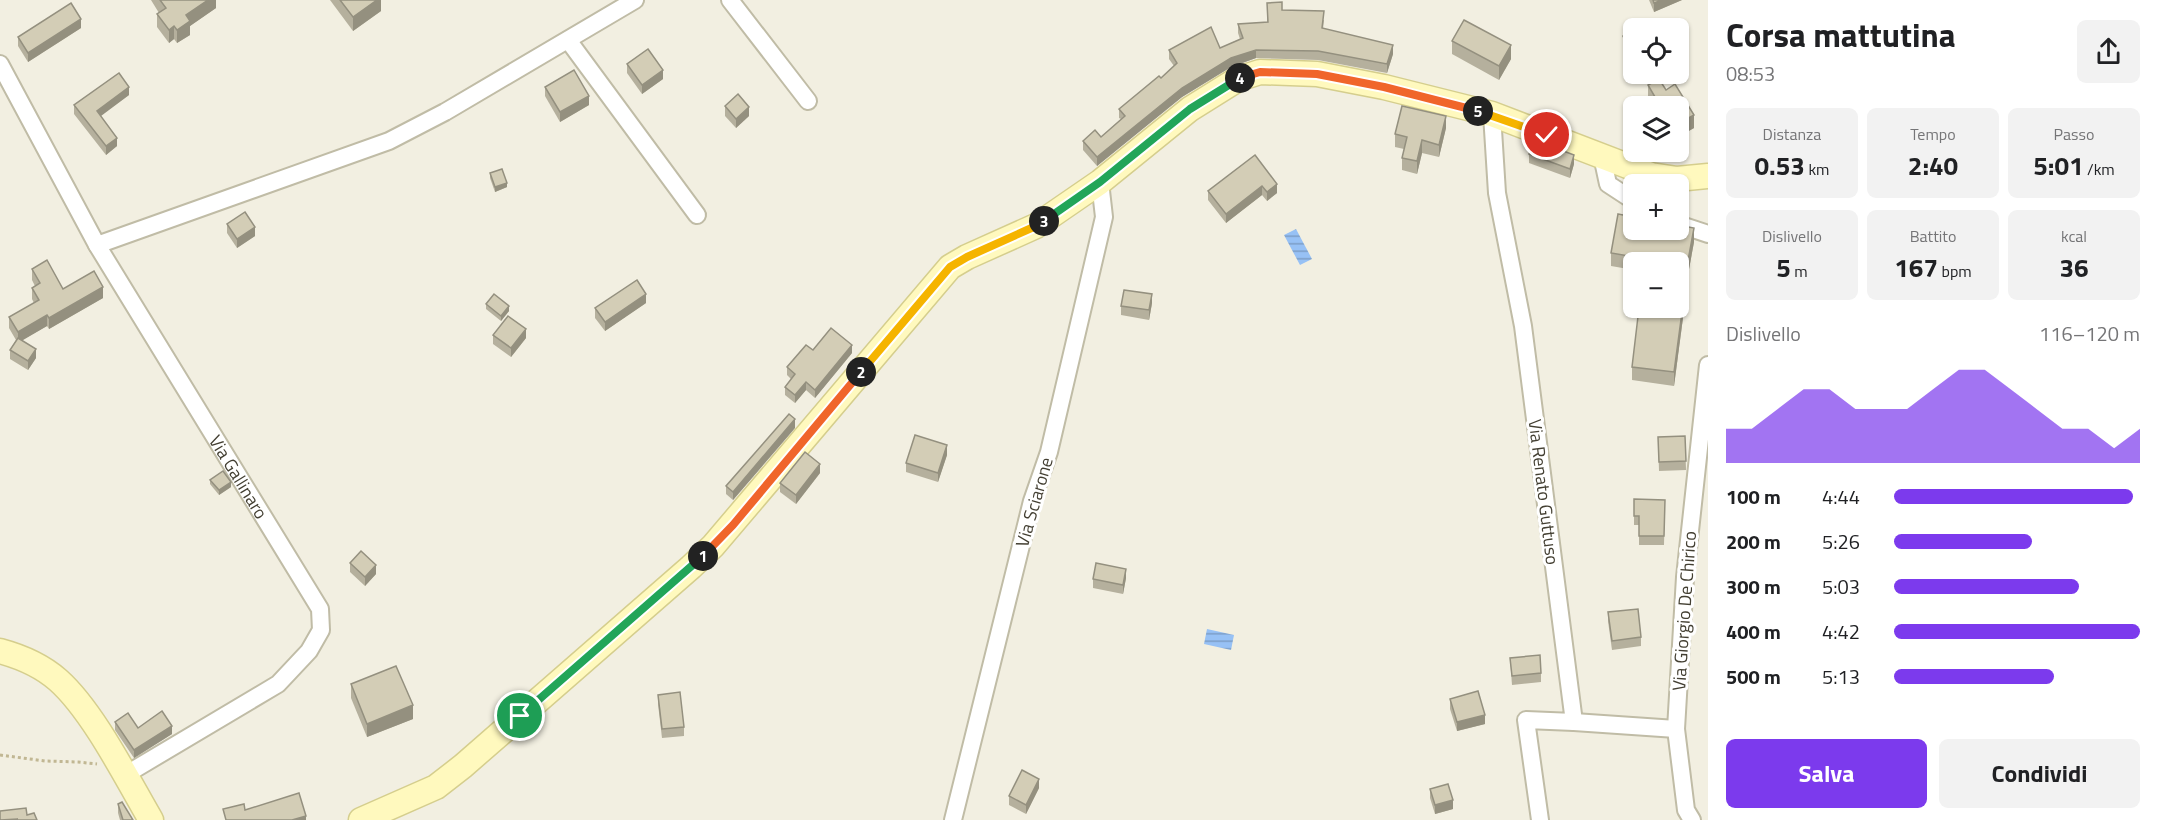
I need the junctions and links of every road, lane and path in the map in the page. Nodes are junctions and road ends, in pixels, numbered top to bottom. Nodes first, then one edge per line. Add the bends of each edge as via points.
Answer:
1 (635, 0) edge
2 (730, 0) edge
3 (568, 40) junction
4 (0, 64) edge
5 (808, 101) dead end
6 (1492, 114) junction
7 (1602, 156) junction
8 (1708, 176) edge
9 (1100, 182) junction
10 (1623, 194) edge
11 (697, 215) dead end
12 (1689, 228) edge
13 (1708, 234) edge
14 (98, 245) junction
15 (1708, 365) edge
16 (1704, 437) edge
17 (0, 651) edge
18 (1574, 722) junction
19 (1676, 729) junction
20 (0, 755) edge
21 (120, 768) junction
22 (151, 820) edge
23 (361, 820) edge
24 (954, 820) edge
25 (1540, 820) edge
26 (1692, 820) edge

1 - 3 street
2 - 5 street
3 - 11 street
3 - 14 street via 390,141
4 - 14 street, Via Gallinaro
6 - 7 main road
6 - 9 main road via 1317,74 1260,72 1238,79 1190,109
6 - 18 street, Via Renato Guttuso via 1497,193 1523,326
7 - 8 main road via 1651,175 1677,179
7 - 10 street via 1608,184
9 - 23 main road via 1036,226 950,267 733,525 691,567 436,787
9 - 24 street, Via Sciarone via 1104,217 1049,452 1032,501
12 - 13 street
14 - 21 street, Via Gallinaro via 320,609 321,630 309,651 278,684
15 - 16 street, Via Giorgio De Chirico
16 - 19 street, Via Giorgio De Chirico via 1685,577
17 - 21 main road via 24,658 57,679 76,700
18 - 19 street
18 - 25 street via 1526,720
19 - 26 street, Via Giorgio De Chirico via 1686,810
20 - 21 path
21 - 22 main road

